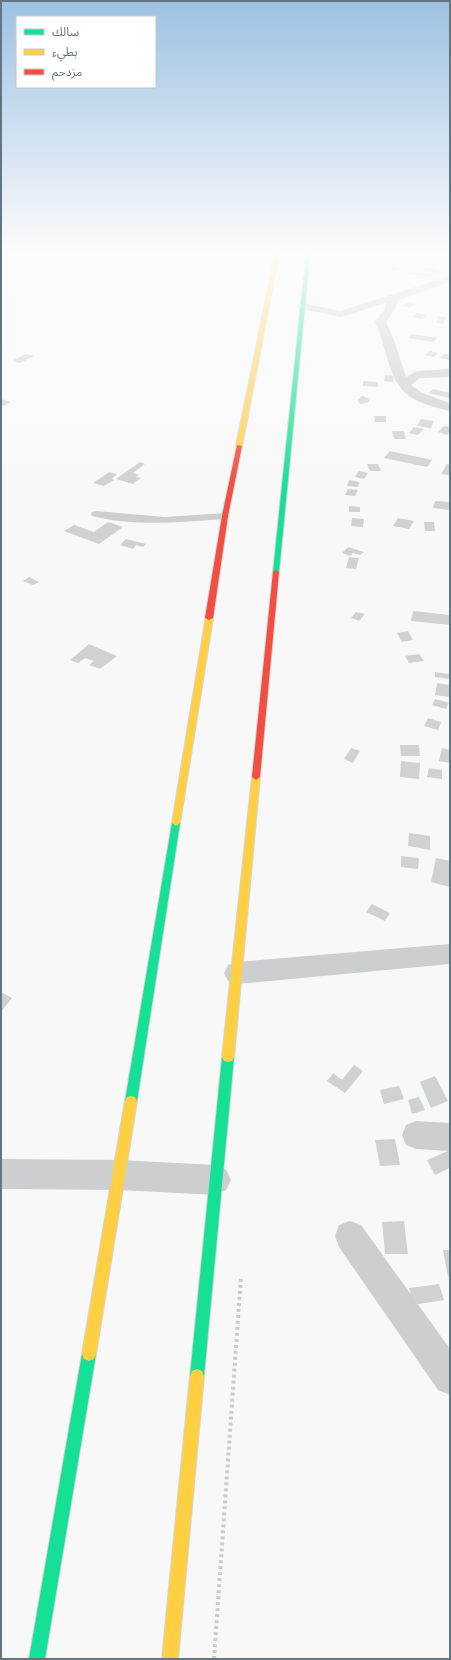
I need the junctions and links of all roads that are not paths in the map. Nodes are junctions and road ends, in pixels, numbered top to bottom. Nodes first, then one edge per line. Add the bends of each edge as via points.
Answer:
1 (262, 331) edge
2 (300, 331) edge
3 (385, 331) edge
4 (450, 373) edge
5 (405, 384) junction
6 (450, 407) edge
7 (96, 514) dead end
8 (225, 516) junction
9 (450, 954) edge
10 (237, 973) junction
11 (416, 1135) dead end
12 (450, 1137) edge
13 (1, 1174) edge
14 (119, 1175) junction
15 (216, 1180) junction
16 (350, 1236) dead end
17 (450, 1378) edge
18 (37, 1659) edge
19 (170, 1659) edge

1 - 8 main road
2 - 10 main road
3 - 5 street via 398,373
4 - 5 street via 417,375
5 - 6 street via 415,395
7 - 8 lane via 165,520
8 - 14 main road
9 - 10 street
10 - 15 main road
11 - 12 street
13 - 14 street
14 - 15 street
14 - 18 main road
15 - 19 main road
16 - 17 street

